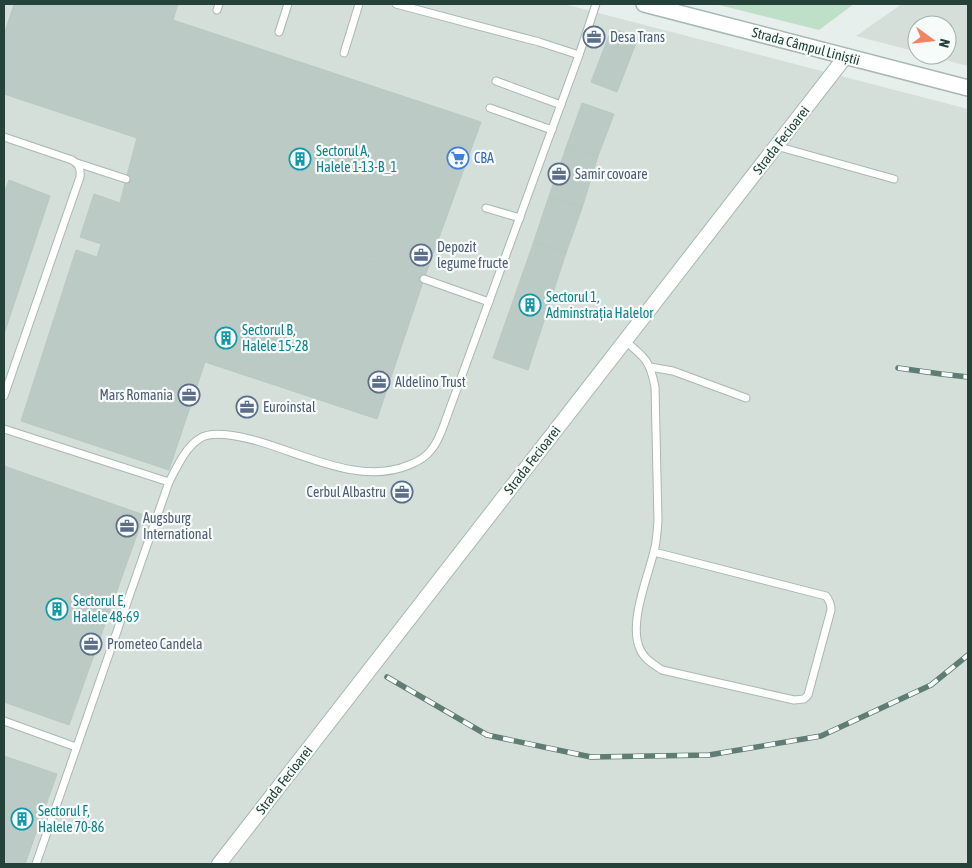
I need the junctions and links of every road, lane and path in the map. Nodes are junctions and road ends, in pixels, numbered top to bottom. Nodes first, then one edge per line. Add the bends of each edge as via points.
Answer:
1 (288, 4) edge
2 (359, 4) edge
3 (396, 4) edge
4 (596, 4) edge
5 (644, 4) edge
6 (279, 32) dead end
7 (344, 53) dead end
8 (579, 55) junction
9 (846, 56) junction
10 (496, 81) dead end
11 (968, 88) edge
12 (561, 105) junction
13 (490, 108) dead end
14 (552, 130) junction
15 (4, 137) edge
16 (776, 146) junction
17 (77, 163) junction
18 (126, 179) dead end
19 (894, 179) dead end
20 (486, 208) dead end
21 (520, 218) junction
22 (424, 279) dead end
23 (489, 302) junction
24 (625, 341) junction
25 (650, 367) junction
26 (4, 396) edge
27 (746, 398) dead end
28 (4, 429) edge
29 (169, 482) junction
30 (654, 552) junction
31 (4, 721) edge
32 (76, 747) junction
33 (36, 864) edge
34 (219, 864) edge

1 - 6 lane
2 - 7 lane
3 - 8 lane
4 - 8 lane
5 - 9 street, Strada Câmpul Liniștii
8 - 12 lane
9 - 11 street, Strada Câmpul Liniștii
9 - 16 street, Strada Fecioarei
10 - 12 lane
12 - 14 lane
13 - 14 lane
14 - 21 lane
15 - 17 lane
16 - 19 lane
16 - 24 street, Strada Fecioarei
17 - 18 lane
17 - 26 lane via 80,177
20 - 21 lane
21 - 23 lane
22 - 23 lane
23 - 29 lane via 442,430 432,450 419,461 398,470 344,469 240,437 218,434 200,437 180,461
24 - 25 lane via 642,355
24 - 34 street, Strada Fecioarei
25 - 27 lane via 674,370
25 - 30 lane via 655,387 658,497
28 - 29 lane
29 - 32 lane
30 - 30 lane via 637,613 636,636 649,662 662,670 794,700 808,695 831,610 826,596
31 - 32 lane
32 - 33 lane

